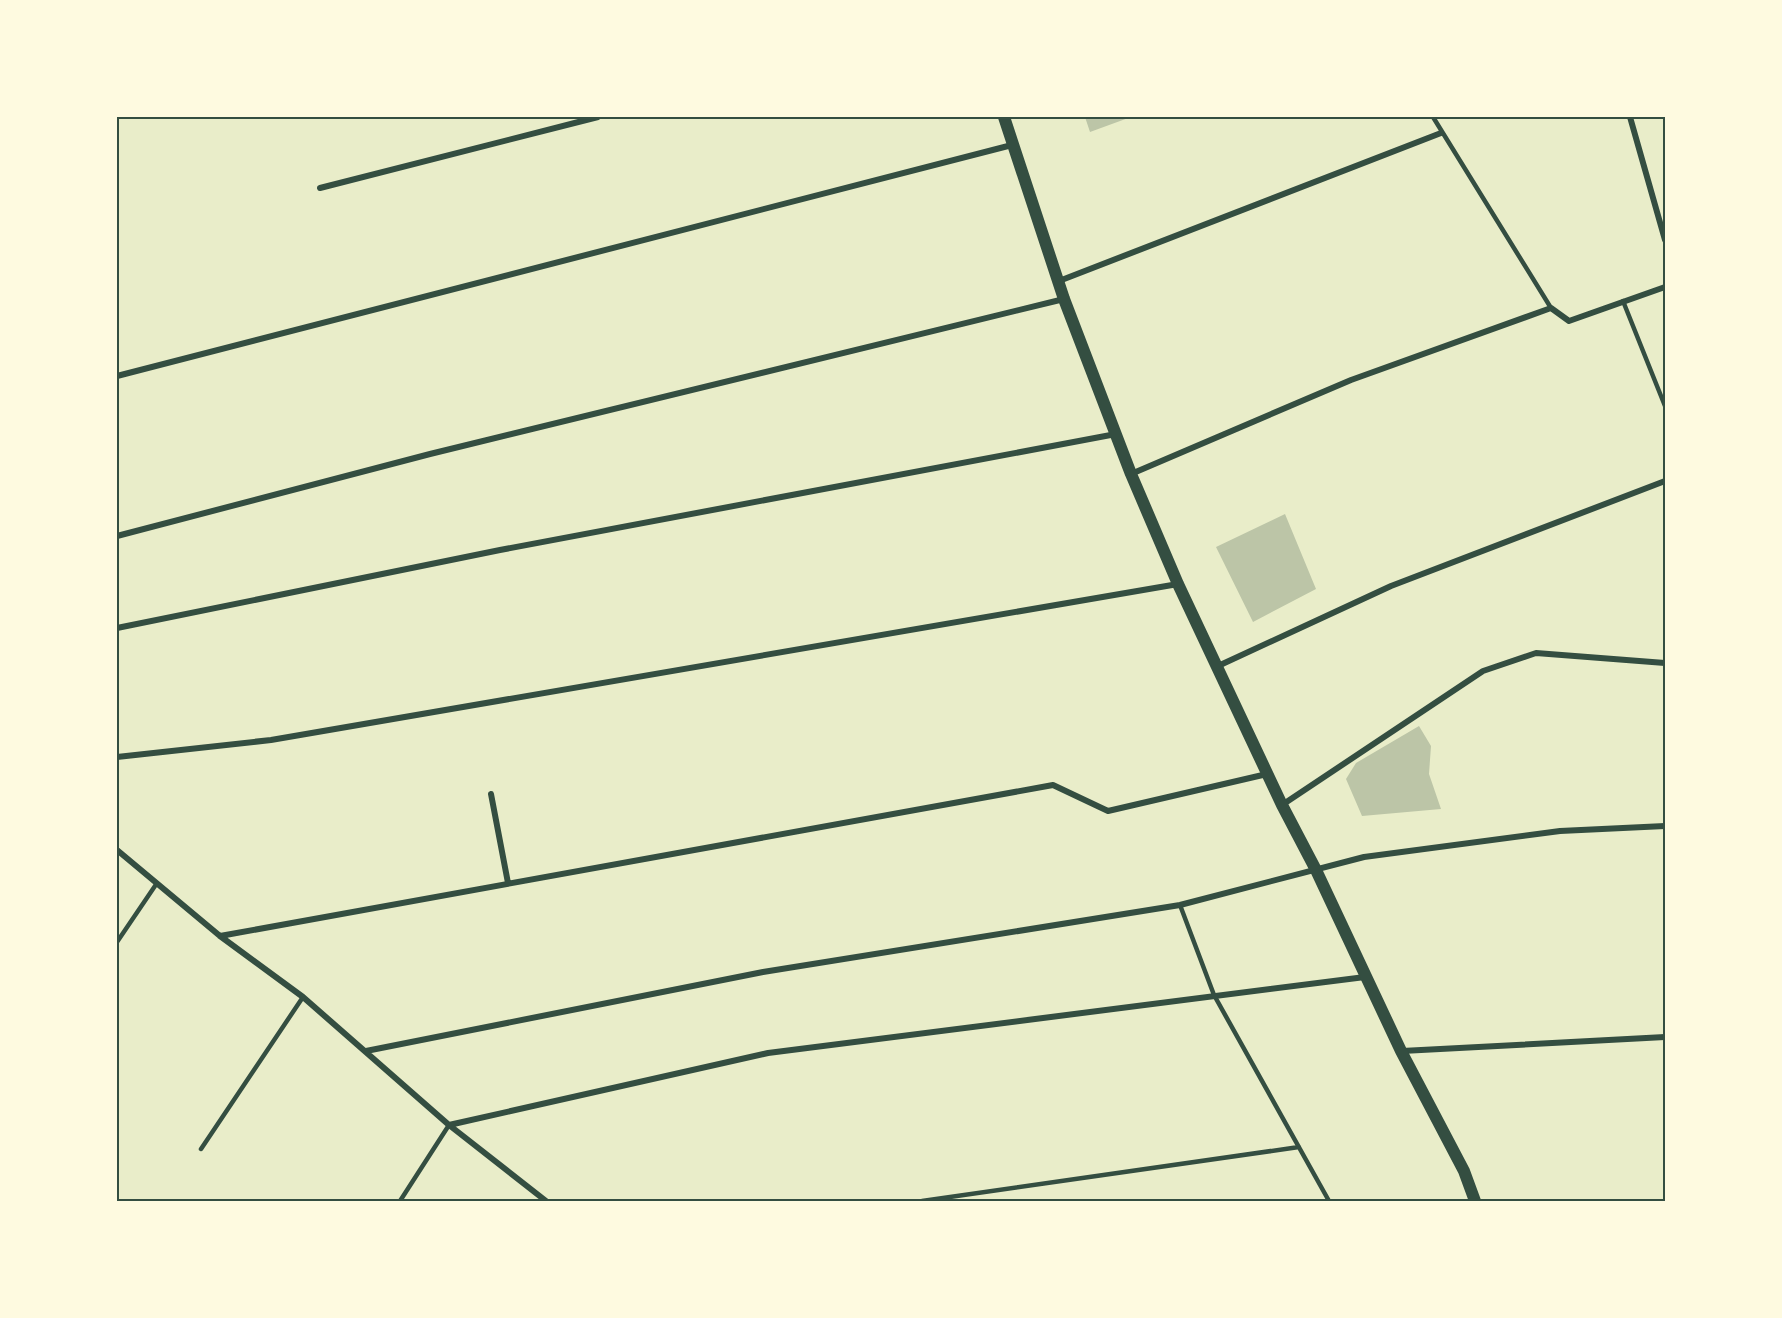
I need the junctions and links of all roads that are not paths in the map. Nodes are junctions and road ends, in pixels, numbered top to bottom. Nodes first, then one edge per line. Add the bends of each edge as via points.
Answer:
1 (598, 117) edge
2 (1004, 117) edge
3 (1433, 117) edge
4 (1630, 117) edge
5 (1441, 133) junction
6 (1012, 145) junction
7 (320, 188) dead end
8 (1665, 240) edge
9 (1058, 282) junction
10 (1665, 286) edge
11 (1064, 299) junction
12 (1623, 301) junction
13 (1551, 308) junction
14 (117, 376) edge
15 (1665, 406) edge
16 (1116, 434) junction
17 (1131, 474) junction
18 (1665, 481) edge
19 (117, 536) edge
20 (1178, 584) junction
21 (117, 627) edge
22 (1665, 663) edge
23 (1218, 666) junction
24 (117, 757) edge
25 (1268, 773) junction
26 (491, 794) dead end
27 (1282, 805) junction
28 (1665, 826) edge
29 (117, 850) edge
30 (1316, 870) junction
31 (157, 883) junction
32 (508, 883) junction
33 (1180, 905) junction
34 (220, 936) junction
35 (117, 942) edge
36 (1365, 977) junction
37 (1214, 995) junction
38 (303, 997) junction
39 (1665, 1037) edge
40 (366, 1051) junction
41 (1401, 1051) junction
42 (449, 1125) junction
43 (1299, 1147) junction
44 (201, 1149) dead end
45 (400, 1201) edge
46 (546, 1201) edge
47 (922, 1201) edge
48 (1329, 1201) edge
49 (1476, 1201) edge

1 - 7 street
2 - 6 main road
3 - 5 lane
4 - 8 street
5 - 9 street
5 - 13 lane
6 - 9 main road
6 - 14 street
9 - 11 main road
10 - 12 street
11 - 16 main road
11 - 19 street via 430,454
12 - 13 street via 1569,321
12 - 15 lane
13 - 17 street via 1351,380
16 - 17 main road
16 - 21 street
17 - 20 main road
18 - 23 street via 1391,586
20 - 23 main road
20 - 24 street via 271,740
22 - 27 street via 1536,653 1483,671
23 - 25 main road
25 - 27 main road
25 - 32 street via 1108,811 1053,785
26 - 32 street
27 - 30 main road
28 - 30 street via 1560,831 1364,857
29 - 31 street
30 - 33 street
30 - 36 main road
31 - 34 street
31 - 35 lane
32 - 34 street
33 - 37 lane
33 - 40 street via 763,972
34 - 38 street
36 - 37 street
36 - 41 main road
37 - 42 street via 768,1053
37 - 43 lane
38 - 40 street
38 - 44 lane
39 - 41 street
40 - 42 street
41 - 49 main road
42 - 45 lane
42 - 46 street
43 - 47 lane
43 - 48 lane

